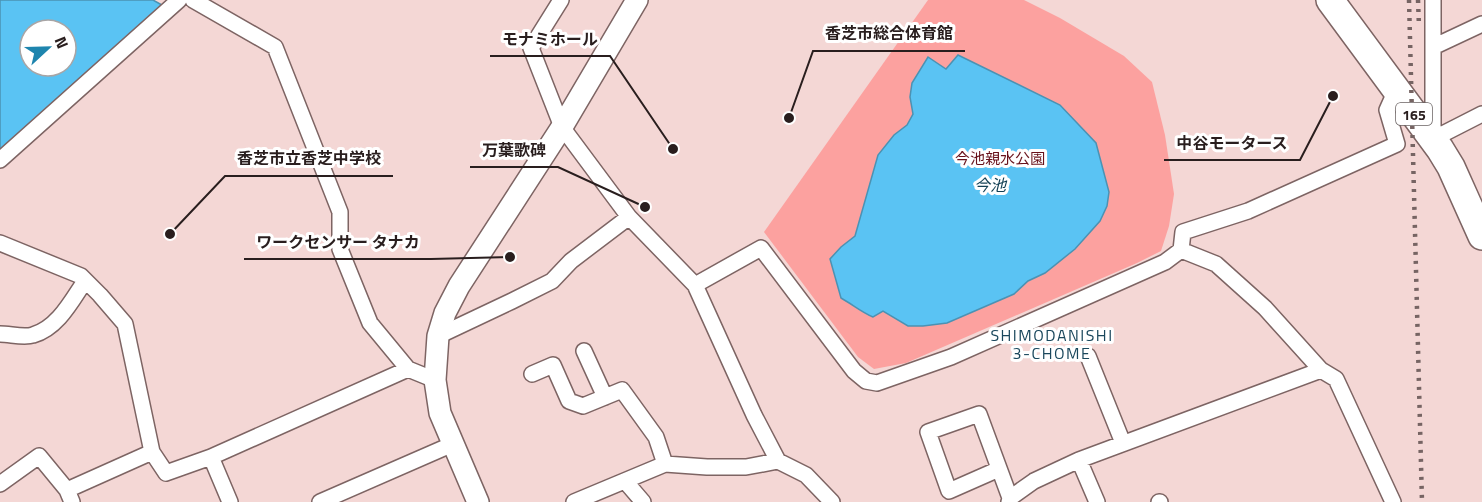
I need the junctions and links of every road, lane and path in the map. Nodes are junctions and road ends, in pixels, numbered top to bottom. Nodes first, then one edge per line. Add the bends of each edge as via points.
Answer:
1 (179, 0) edge
2 (193, 0) edge
3 (561, 0) edge
4 (637, 0) edge
5 (1330, 0) edge
6 (1433, 0) edge
7 (1482, 24) edge
8 (1433, 47) junction
9 (1396, 90) junction
10 (1482, 114) edge
11 (562, 127) junction
12 (1433, 139) junction
13 (0, 160) edge
14 (629, 217) junction
15 (1482, 236) edge
16 (0, 243) edge
17 (1181, 250) junction
18 (86, 281) junction
19 (695, 285) junction
20 (0, 334) edge
21 (438, 336) junction
22 (584, 351) dead end
23 (1088, 356) dead end
24 (408, 369) junction
25 (1321, 370) junction
26 (532, 374) dead end
27 (435, 380) junction
28 (605, 397) junction
29 (1123, 442) junction
30 (453, 444) junction
31 (152, 452) junction
32 (210, 457) junction
33 (1079, 460) junction
34 (778, 461) junction
35 (665, 464) junction
36 (999, 469) junction
37 (625, 481) junction
38 (0, 484) edge
39 (69, 496) edge
40 (1009, 500) edge
41 (230, 502) edge
42 (320, 502) edge
43 (478, 502) edge
44 (574, 502) edge
45 (643, 502) edge
46 (832, 502) edge
47 (1097, 502) edge
48 (1393, 502) edge

1 - 13 street
2 - 24 street via 275,47 340,212 340,249 370,323
3 - 11 street via 531,48
4 - 11 street
5 - 9 highway, 165
6 - 8 street
7 - 8 street
8 - 12 street
9 - 12 highway, 165
9 - 17 street via 1388,110 1397,144 1248,211 1183,232
10 - 12 street
11 - 14 street
11 - 21 street via 459,286
12 - 15 highway, 165 via 1451,167
14 - 19 street
14 - 21 street via 552,280
16 - 18 street
17 - 19 street via 1165,262 951,357 877,383 866,381 854,371 761,248
17 - 25 street via 1216,264 1264,308
18 - 20 street via 57,320 41,332 31,336
18 - 31 street via 125,324
19 - 34 street
21 - 27 street
22 - 28 street
23 - 29 street
24 - 27 street
24 - 32 street
25 - 29 street
25 - 48 street via 1336,379
26 - 28 street via 553,365 569,401 583,406
27 - 30 street via 440,413
28 - 35 street via 622,390 656,437
29 - 33 street
30 - 42 street
30 - 43 street
31 - 32 street via 166,473
31 - 39 street
32 - 41 street
33 - 40 street via 1034,481
33 - 47 street
34 - 35 street via 746,466
34 - 46 street via 806,475
35 - 37 street
36 - 36 street via 949,490 928,432 979,414
36 - 40 street
37 - 44 street
37 - 45 street
38 - 39 street via 39,456

